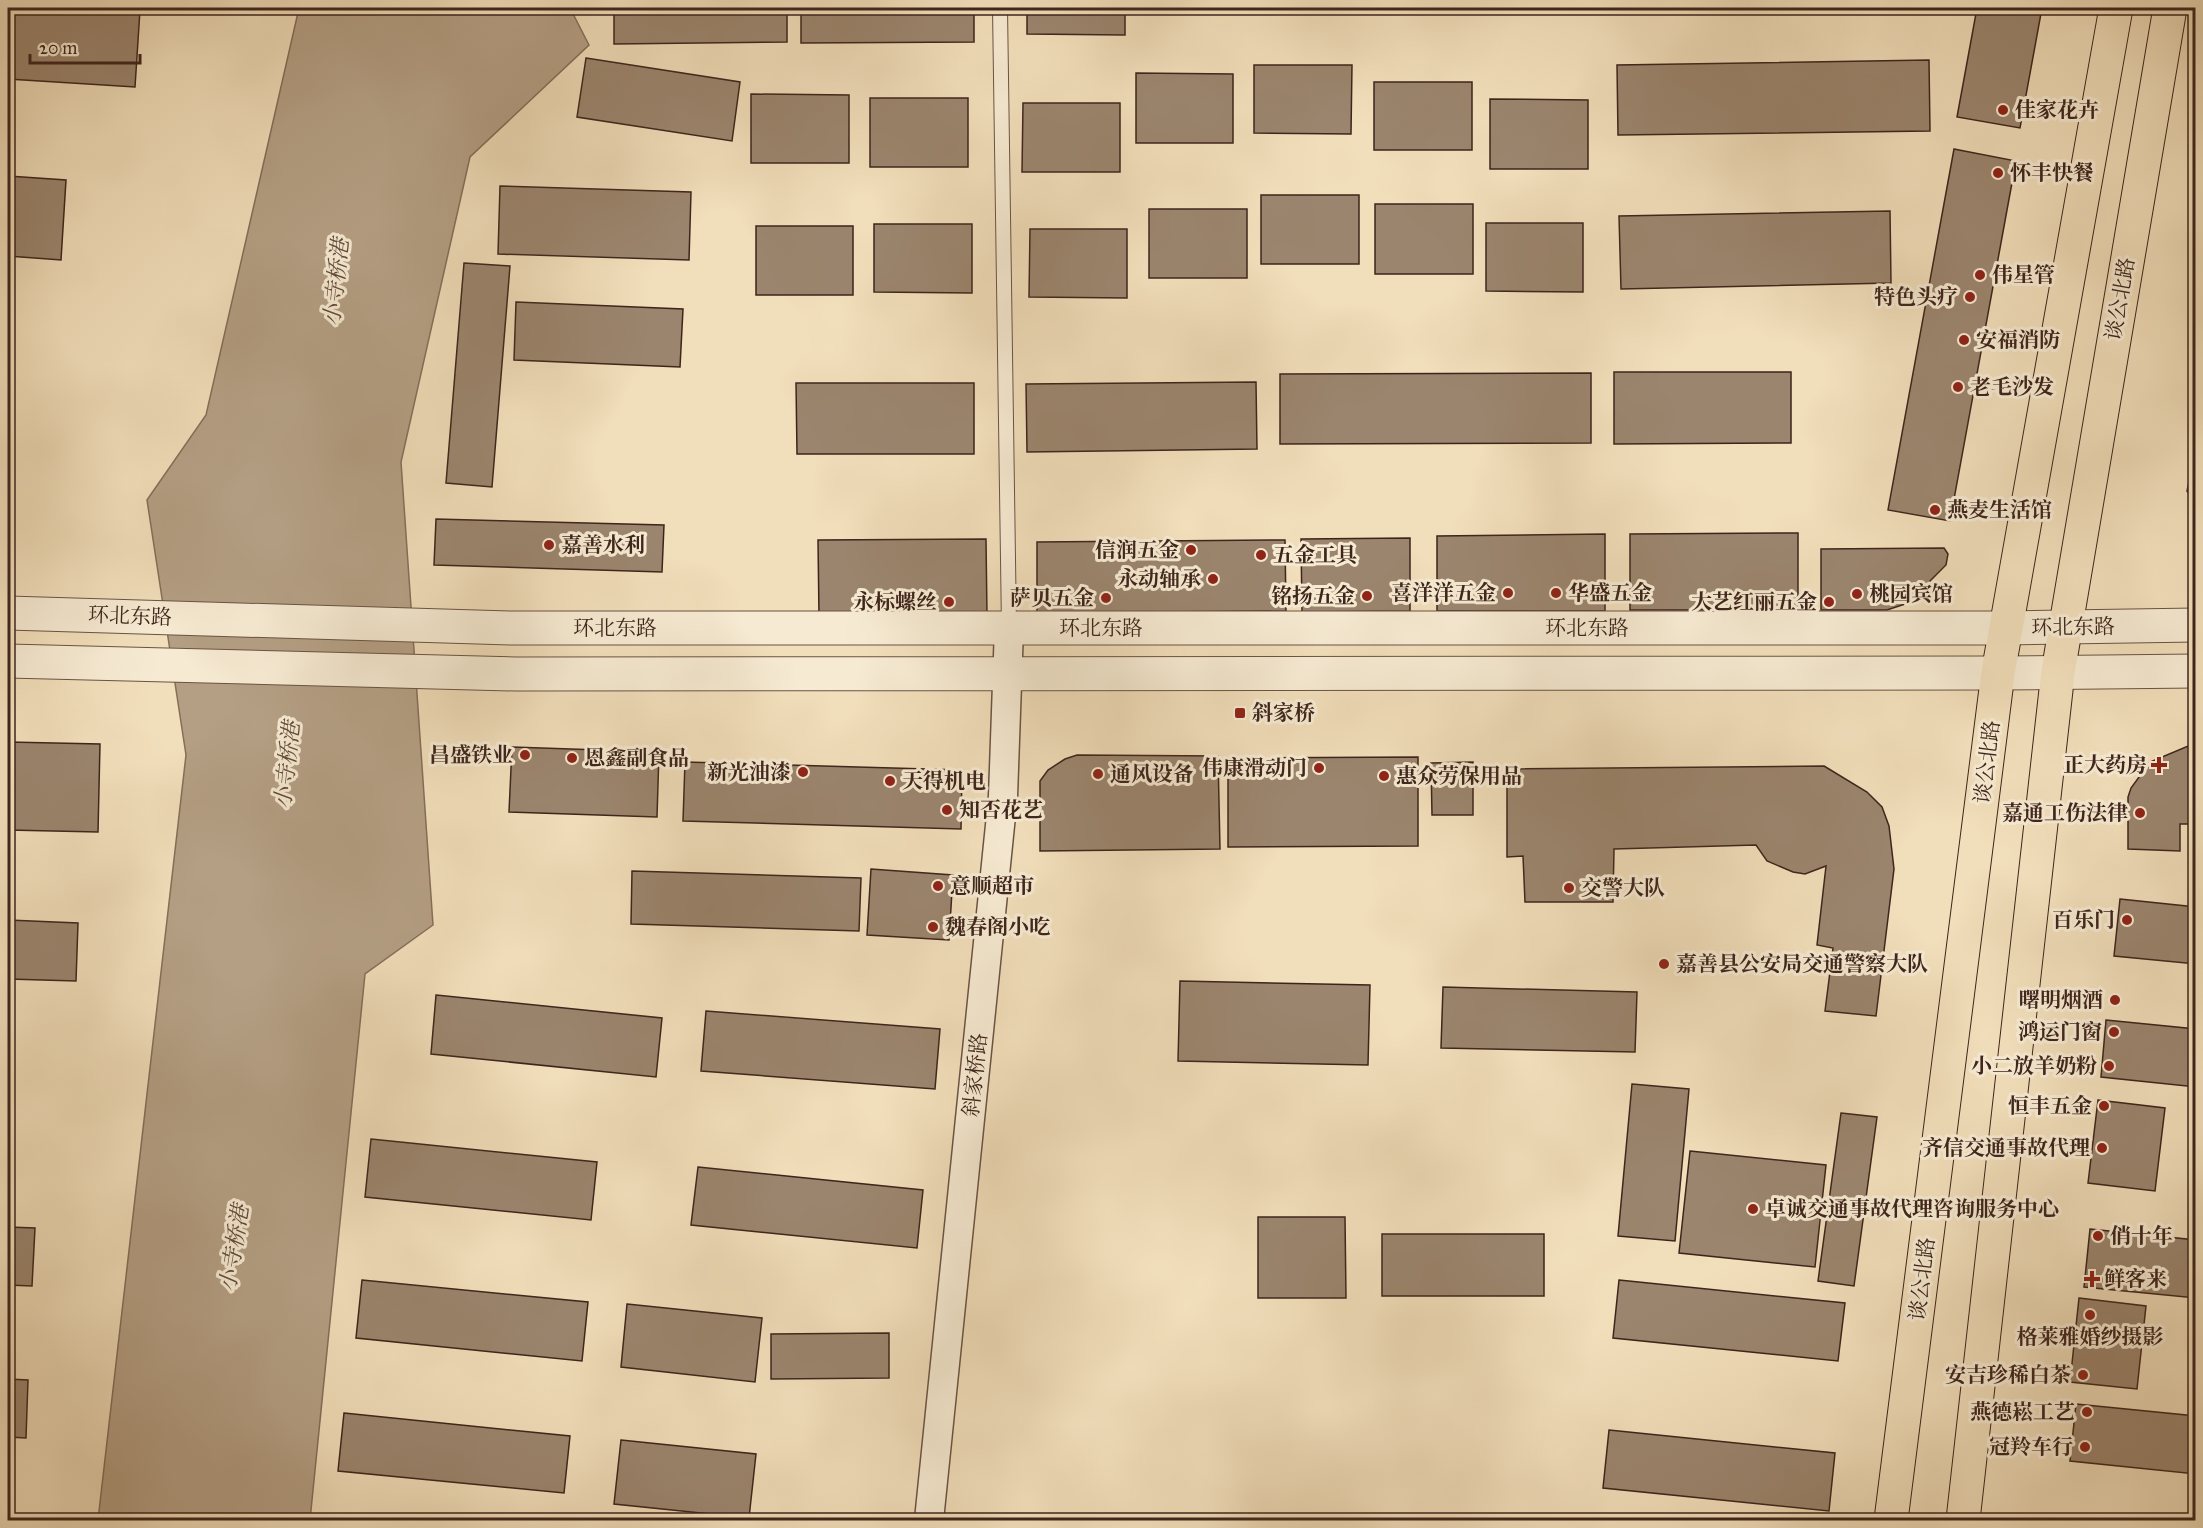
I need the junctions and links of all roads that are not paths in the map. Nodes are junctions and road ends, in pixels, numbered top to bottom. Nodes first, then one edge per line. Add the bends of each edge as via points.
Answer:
1 (1000, 8) edge
2 (2116, 8) edge
3 (2170, 8) edge
4 (8, 613) edge
5 (2196, 625) edge
6 (2065, 626) junction
7 (1010, 628) junction
8 (2006, 628) junction
9 (8, 662) edge
10 (2196, 671) edge
11 (2058, 672) junction
12 (1998, 673) junction
13 (1008, 674) junction
14 (929, 1521) edge
15 (1891, 1521) edge
16 (1963, 1521) edge

1 - 7 lane
2 - 8 main road, 谈公北路
3 - 6 main road, 谈公北路
4 - 7 street, 环北东路 via 511,628
5 - 6 street, 环北东路
6 - 8 street, 环北东路
6 - 11 main road, 谈公北路
7 - 8 street, 环北东路
7 - 13 street, 斜家桥路
8 - 12 main road, 谈公北路
9 - 13 street via 515,674
10 - 11 street
11 - 12 street
11 - 16 main road, 谈公北路
12 - 13 street
12 - 15 main road, 谈公北路
13 - 14 street, 斜家桥路 via 1003,796

